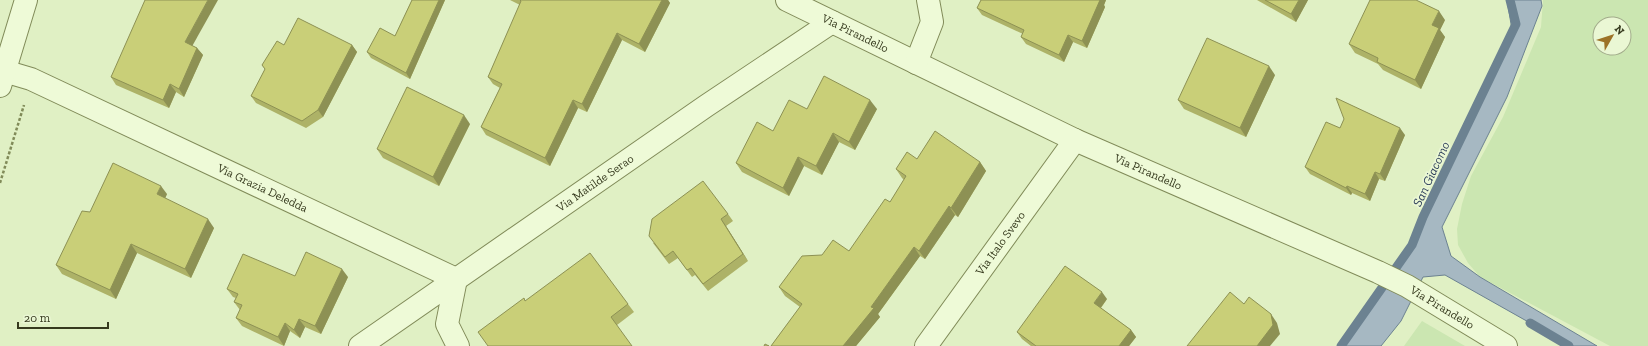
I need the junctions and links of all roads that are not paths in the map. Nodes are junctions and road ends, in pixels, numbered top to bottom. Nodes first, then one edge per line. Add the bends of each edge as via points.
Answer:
1 (26, 0) edge
2 (787, 0) edge
3 (928, 0) edge
4 (832, 22) junction
5 (916, 63) junction
6 (2, 79) edge
7 (1075, 140) junction
8 (456, 279) junction
9 (360, 346) edge
10 (458, 346) edge
11 (926, 346) edge
12 (1506, 346) edge

1 - 6 street
2 - 4 street, Via Pirandello
3 - 5 street via 932,22
4 - 5 street, Via Pirandello
4 - 8 street, Via Matilde Serao
5 - 7 street, Via Pirandello
6 - 8 street, Via Grazia Deledda via 32,79
7 - 11 street, Via Italo Svevo
7 - 12 street, Via Pirandello via 1378,272 1407,286
8 - 9 street, Via Matilde Serao
8 - 10 street via 447,324

